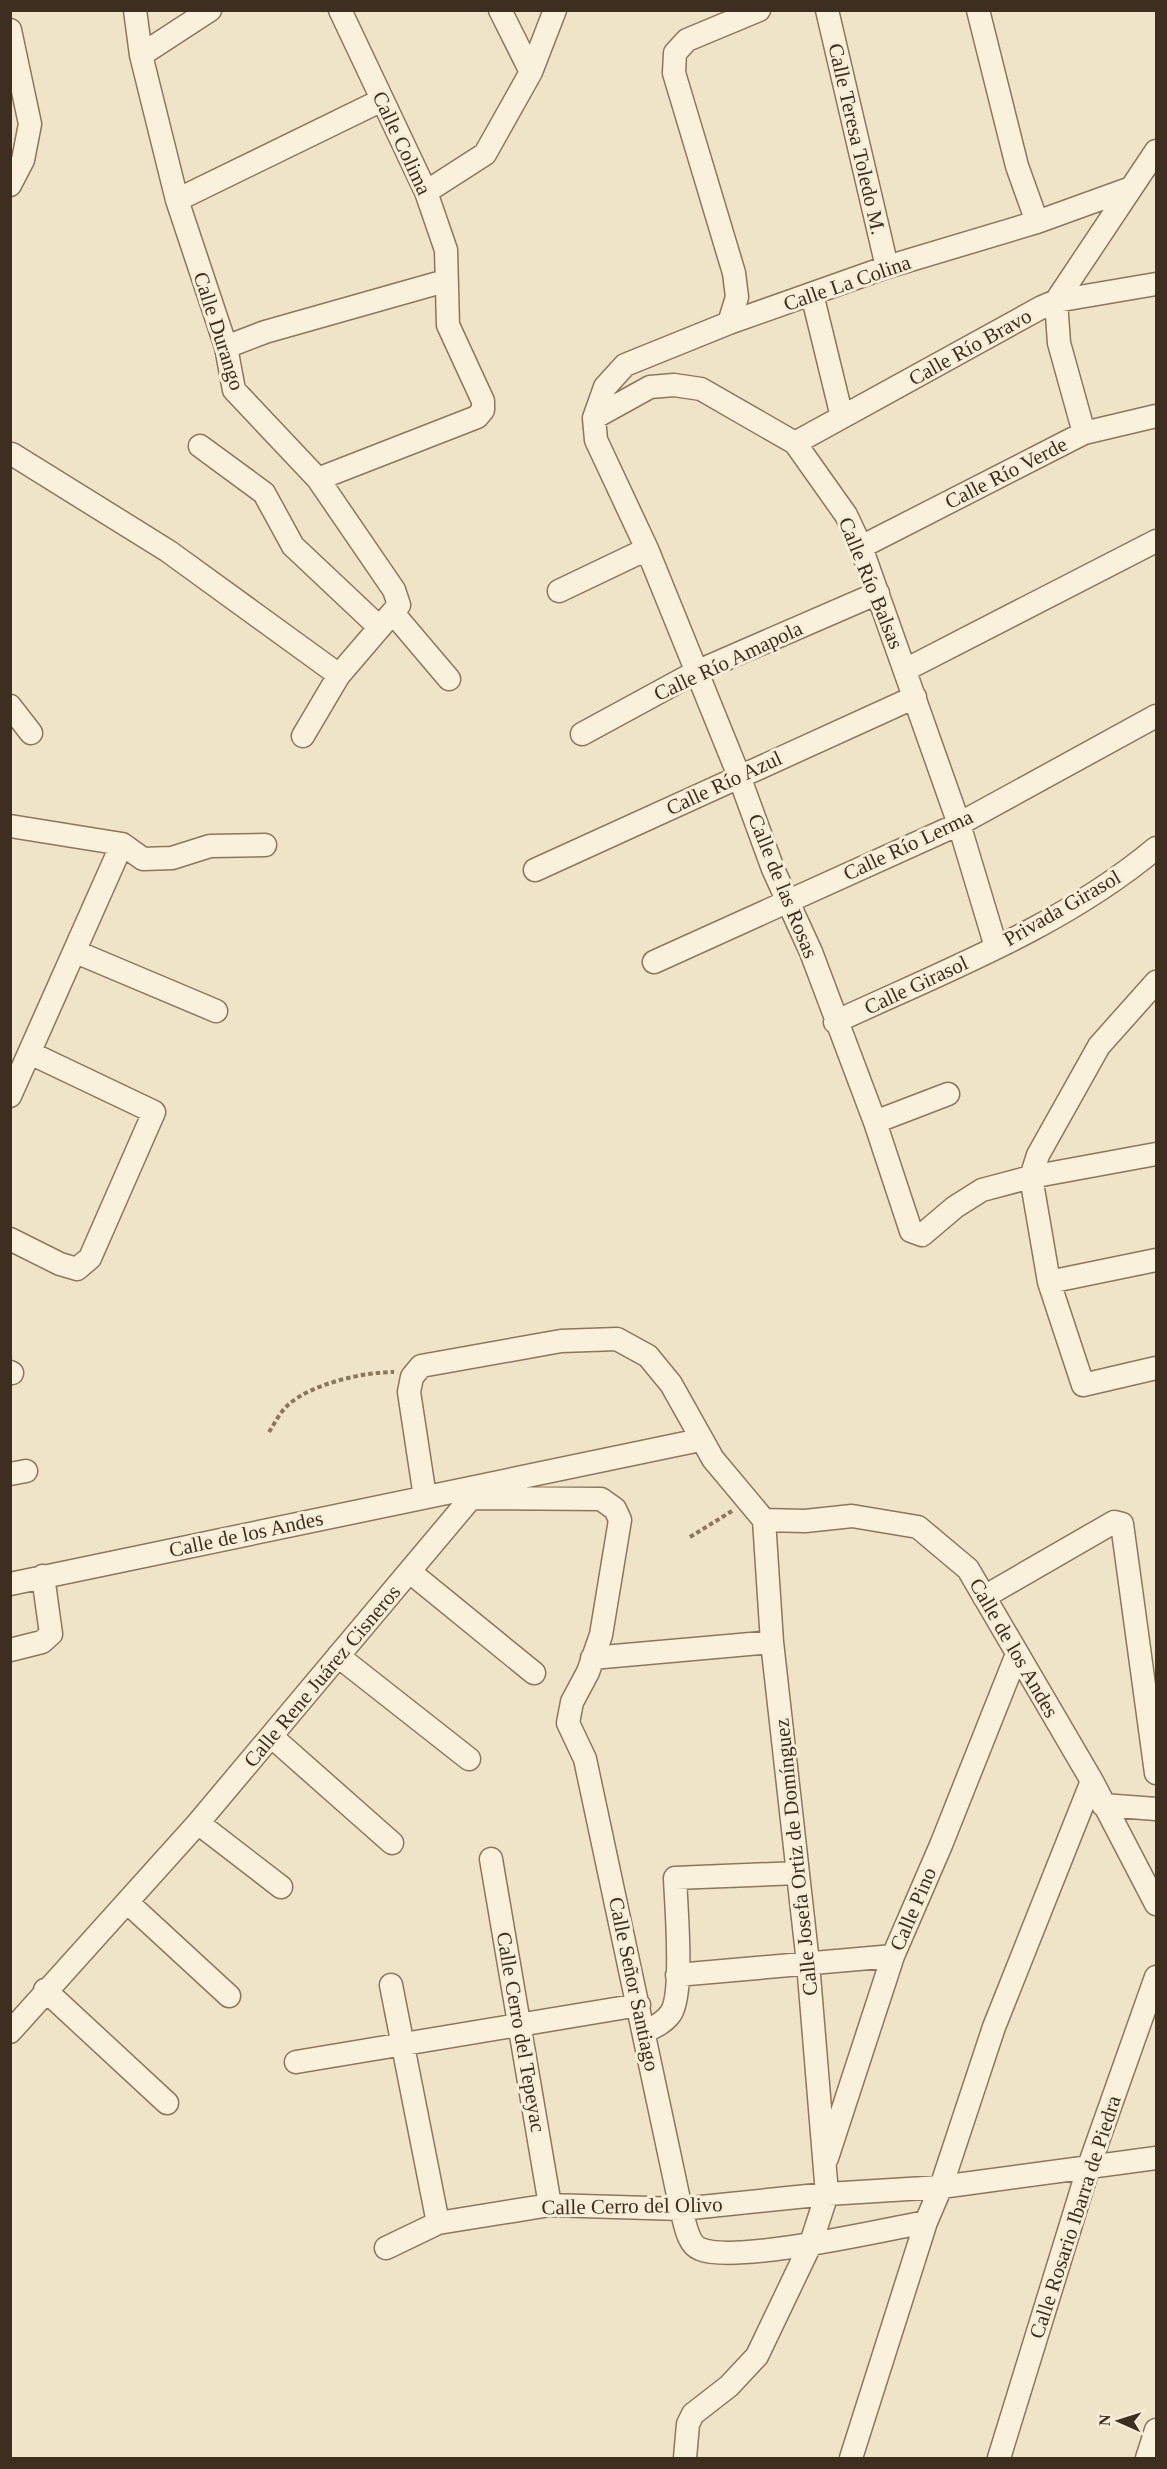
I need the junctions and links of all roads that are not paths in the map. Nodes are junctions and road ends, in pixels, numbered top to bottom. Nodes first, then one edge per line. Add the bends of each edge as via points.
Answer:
1 (135, 10) edge
2 (210, 10) edge
3 (340, 10) edge
4 (500, 10) edge
5 (555, 10) edge
6 (759, 10) edge
7 (826, 10) edge
8 (978, 10) edge
9 (10, 30) edge
10 (141, 55) junction
11 (531, 72) junction
12 (382, 100) junction
13 (1156, 151) edge
14 (10, 185) edge
15 (1131, 189) junction
16 (426, 192) junction
17 (177, 200) junction
18 (1037, 222) junction
19 (887, 267) junction
20 (445, 280) junction
21 (1156, 284) edge
22 (812, 294) junction
23 (1056, 301) junction
24 (729, 323) junction
25 (226, 346) junction
26 (1156, 416) edge
27 (843, 417) junction
28 (594, 418) junction
29 (1084, 433) junction
30 (795, 443) junction
31 (200, 446) dead end
32 (12, 454) dead end
33 (318, 479) junction
34 (1156, 540) edge
35 (861, 547) junction
36 (647, 549) junction
37 (559, 591) dead end
38 (878, 593) junction
39 (390, 615) junction
40 (905, 670) junction
41 (696, 672) junction
42 (339, 675) junction
43 (449, 679) dead end
44 (915, 697) junction
45 (10, 706) edge
46 (1156, 716) edge
47 (31, 733) dead end
48 (582, 734) dead end
49 (303, 736) dead end
50 (740, 776) junction
51 (960, 824) junction
52 (10, 826) edge
53 (122, 844) junction
54 (264, 845) dead end
55 (1156, 848) edge
56 (535, 870) dead end
57 (787, 900) junction
58 (996, 947) junction
59 (76, 952) junction
60 (654, 962) dead end
61 (1156, 982) edge
62 (216, 1011) dead end
63 (835, 1022) junction
64 (30, 1053) junction
65 (948, 1094) dead end
66 (10, 1096) edge
67 (875, 1122) junction
68 (1156, 1154) edge
69 (1031, 1177) junction
70 (10, 1239) edge
71 (1156, 1260) edge
72 (1050, 1282) junction
73 (1156, 1368) edge
74 (700, 1440) junction
75 (478, 1491) junction
76 (425, 1497) junction
77 (764, 1520) junction
78 (410, 1572) junction
79 (43, 1576) junction
80 (10, 1584) edge
81 (984, 1597) junction
82 (772, 1642) junction
83 (10, 1650) edge
84 (1017, 1654) junction
85 (338, 1656) junction
86 (592, 1658) junction
87 (534, 1673) dead end
88 (271, 1736) junction
89 (469, 1759) dead end
90 (1156, 1773) edge
91 (1092, 1781) junction
92 (1103, 1805) junction
93 (1156, 1809) edge
94 (198, 1822) junction
95 (392, 1843) dead end
96 (491, 1858) dead end
97 (798, 1873) junction
98 (281, 1887) dead end
99 (127, 1902) junction
100 (1156, 1904) edge
101 (892, 1956) junction
102 (808, 1963) junction
103 (677, 1975) junction
104 (1156, 1977) edge
105 (391, 1985) dead end
106 (45, 1990) junction
107 (229, 1996) dead end
108 (639, 2005) junction
109 (520, 2024) junction
110 (10, 2032) edge
111 (644, 2032) junction
112 (401, 2044) junction
113 (296, 2062) dead end
114 (167, 2103) dead end
115 (1156, 2158) edge
116 (1089, 2166) junction
117 (824, 2169) junction
118 (941, 2187) junction
119 (827, 2194) junction
120 (550, 2205) junction
121 (681, 2209) junction
122 (926, 2222) junction
123 (438, 2223) junction
124 (811, 2243) junction
125 (386, 2248) dead end
126 (1156, 2430) edge
127 (685, 2458) edge
128 (851, 2458) edge
129 (999, 2458) edge
130 (1147, 2458) edge

1 - 10 street, Calle Durango
2 - 10 street
3 - 12 street, Calle Colima
4 - 11 street
5 - 11 street
6 - 24 street via 687,40 675,53 674,73 734,273 737,297
7 - 19 street, Calle Teresa Toledo M.
8 - 18 street via 1017,166
9 - 14 street via 30,124 23,160
10 - 17 street, Calle Durango
11 - 16 street via 485,154
12 - 16 street, Calle Colima
12 - 17 street
13 - 15 street
15 - 18 street, Calle La Colina
15 - 23 street
16 - 20 street, Calle Colima via 446,250
17 - 25 street, Calle Durango
18 - 19 street, Calle La Colina
19 - 22 street, Calle La Colina
20 - 25 street
20 - 33 street, Calle Colima via 448,325 483,400 483,410 477,417
21 - 23 street, Calle Río Bravo
22 - 24 street, Calle La Colina
22 - 27 street
23 - 27 street, Calle Río Bravo
23 - 29 street via 1059,343
24 - 28 street, Calle La Colina via 625,365 604,387
25 - 33 street, Calle Durango via 234,390
26 - 29 street, Calle Río Verde
27 - 30 street, Calle Río Bravo
28 - 30 street, Calle Río Balsas via 650,387 674,385 701,389
28 - 36 street, Calle de las Rosas via 596,440
29 - 35 street, Calle Río Verde
30 - 35 street, Calle Río Balsas via 846,515
31 - 39 street via 264,494 293,546
32 - 42 street via 168,551
33 - 39 street, Calle Durango via 394,590
34 - 40 street
35 - 38 street, Calle Río Balsas
36 - 37 street
36 - 41 street, Calle de las Rosas
38 - 40 street, Calle Río Balsas
38 - 41 street, Calle Río Amapola
39 - 42 street
39 - 43 street
40 - 44 street, Calle Río Balsas
41 - 48 street, Calle Río Amapola
41 - 50 street, Calle de las Rosas
42 - 49 street
44 - 50 street, Calle Río Azul
44 - 51 street, Calle Río Balsas
45 - 47 street
46 - 51 street, Calle Río Lerma
50 - 56 street, Calle Río Azul
50 - 57 street, Calle de las Rosas
51 - 57 street, Calle Río Lerma
51 - 58 street, Calle Río Balsas
52 - 53 street
53 - 54 street via 144,859 172,858 210,846
53 - 59 street
55 - 58 street, Privada Girasol via 1084,900
57 - 60 street, Calle Río Lerma
57 - 63 street, Calle de las Rosas via 811,952
58 - 63 street, Calle Girasol
59 - 62 street
59 - 64 street
61 - 69 street via 1099,1046 1038,1155
63 - 67 street, Calle de las Rosas
64 - 66 street
64 - 70 street via 154,1112 90,1258 77,1269
65 - 67 street
67 - 69 street, Calle de las Rosas via 911,1231 922,1235 982,1190
68 - 69 street
69 - 72 street
71 - 72 street
72 - 73 street via 1083,1384
74 - 75 street
74 - 76 street via 671,1384 648,1356 617,1340 561,1341 421,1366 412,1377 410,1392
74 - 77 street
75 - 76 street, Calle de los Andes
75 - 78 street, Calle Rene Juárez Cisneros
75 - 86 street, Calle Señor Santiago via 601,1499 615,1509 620,1520 601,1635
76 - 79 street, Calle de los Andes
77 - 81 street, Calle de los Andes via 852,1516 918,1527 968,1569
77 - 82 street, Calle Josefa Ortiz de Domínguez
78 - 85 street, Calle Rene Juárez Cisneros
78 - 87 street
79 - 80 street, Calle de los Andes
79 - 83 street via 51,1634 42,1642
81 - 84 street, Calle de los Andes
81 - 90 street via 1114,1522 1122,1524
82 - 86 street
82 - 97 street, Calle Josefa Ortiz de Domínguez
84 - 91 street, Calle de los Andes
84 - 101 street, Calle Pino
85 - 88 street, Calle Rene Juárez Cisneros
85 - 89 street
86 - 108 street, Calle Señor Santiago via 572,1702 568,1723 585,1759
88 - 94 street, Calle Rene Juárez Cisneros
88 - 95 street
91 - 92 street, Calle de los Andes
91 - 118 street via 994,2027
92 - 93 street
92 - 100 street, Calle de los Andes
94 - 98 street
94 - 99 street, Calle Rene Juárez Cisneros
96 - 109 street, Calle Cerro del Tepeyac
97 - 102 street, Calle Josefa Ortiz de Domínguez
97 - 103 street via 675,1878
99 - 106 street, Calle Rene Juárez Cisneros
99 - 107 street
101 - 102 street
101 - 117 street, Calle Pino
102 - 103 street
102 - 117 street, Calle Josefa Ortiz de Domínguez
103 - 111 street via 672,2011 664,2021
104 - 116 street, Calle Rosario Ibarra de Piedra
105 - 112 street
106 - 110 street, Calle Rene Juárez Cisneros
106 - 114 street
108 - 109 street
108 - 111 street, Calle Señor Santiago
109 - 112 street
109 - 120 street, Calle Cerro del Tepeyac
111 - 121 street, Calle Señor Santiago
112 - 113 street
112 - 123 street
115 - 116 street, Calle Cerro del Olivo
116 - 118 street, Calle Cerro del Olivo
116 - 129 street, Calle Rosario Ibarra de Piedra
117 - 119 street, Calle Josefa Ortiz de Domínguez
118 - 119 street, Calle Cerro del Olivo
118 - 122 street
119 - 121 street, Calle Cerro del Olivo
119 - 124 street
120 - 121 street, Calle Cerro del Olivo
120 - 123 street, Calle Cerro del Olivo
121 - 124 street, Calle Señor Santiago via 690,2239 698,2249 737,2252
122 - 124 street
122 - 128 street
123 - 125 street, Calle Cerro del Olivo
124 - 127 street via 757,2356 729,2386 693,2414 688,2424
126 - 130 street

